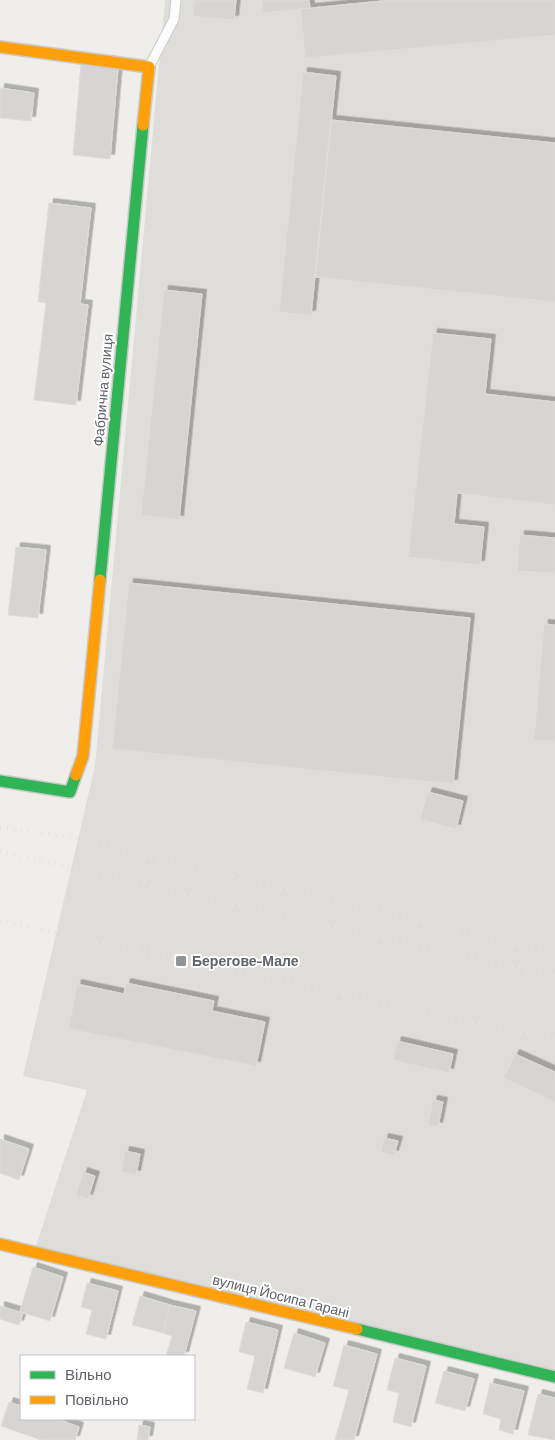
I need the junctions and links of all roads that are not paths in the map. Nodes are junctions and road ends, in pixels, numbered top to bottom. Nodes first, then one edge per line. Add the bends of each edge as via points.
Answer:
1 (176, 0) edge
2 (0, 47) edge
3 (149, 67) junction
4 (0, 781) edge
5 (0, 1244) edge
6 (555, 1377) edge

1 - 3 lane via 174,19
2 - 3 street
3 - 4 street, Фабрична вулиця via 83,756 70,792
5 - 6 street, вулиця Йосипа Гарані

